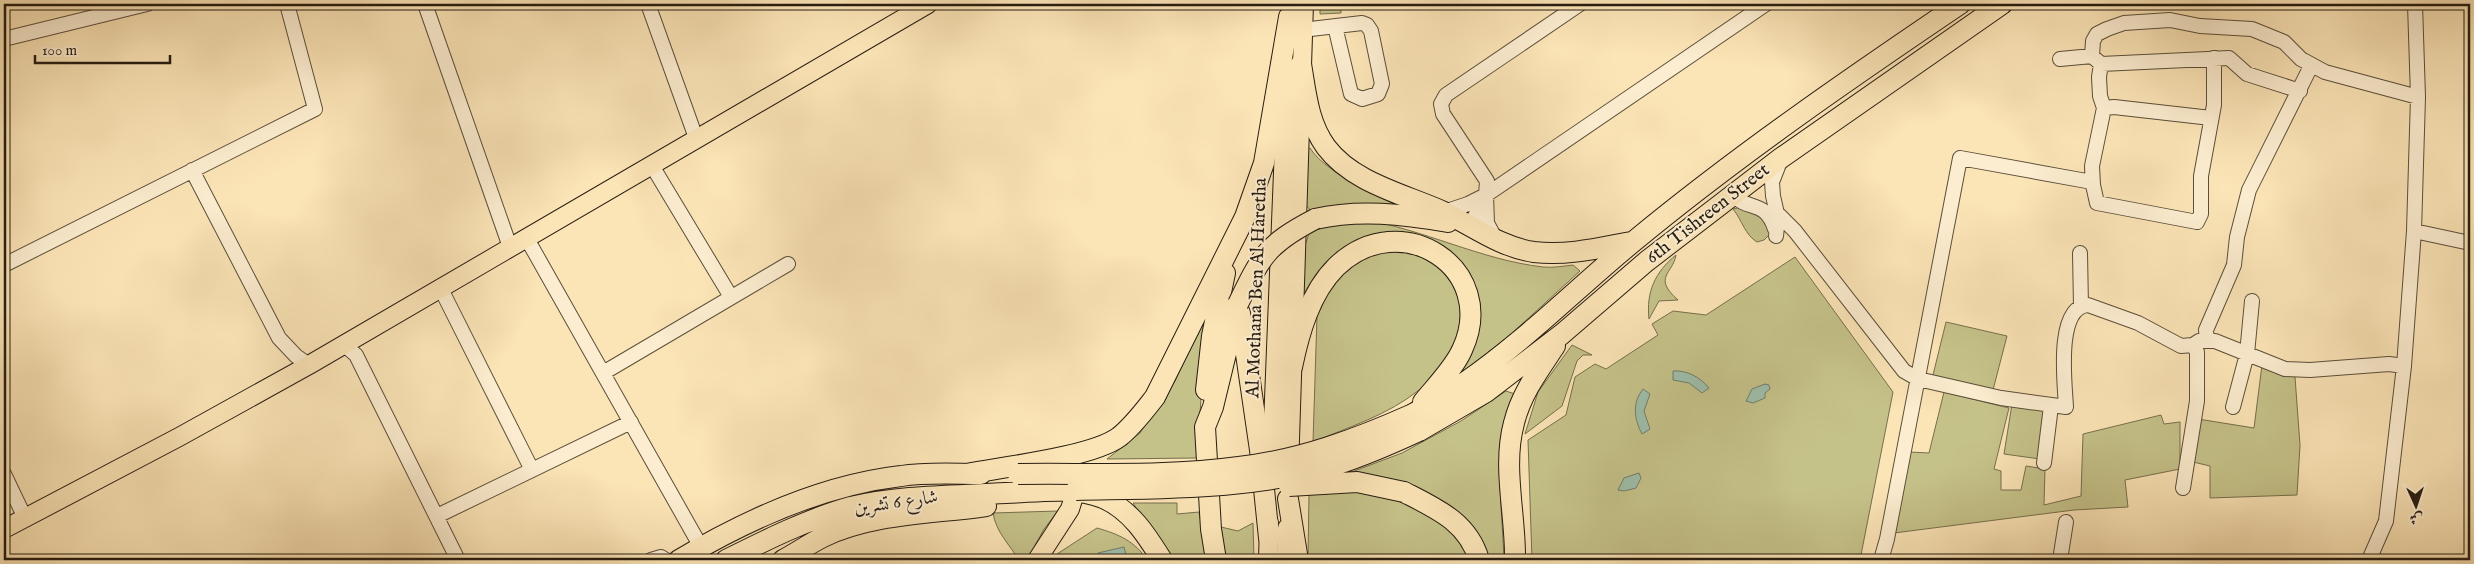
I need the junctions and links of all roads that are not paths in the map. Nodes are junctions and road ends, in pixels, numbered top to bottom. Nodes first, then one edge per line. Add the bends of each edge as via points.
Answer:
1 (147, 4) edge
2 (287, 4) edge
3 (425, 4) edge
4 (648, 4) edge
5 (928, 4) edge
6 (1580, 4) edge
7 (1960, 4) edge
8 (2002, 4) edge
9 (2415, 4) edge
10 (1758, 6) edge
11 (1296, 14) edge
12 (1335, 26) junction
13 (4, 39) edge
14 (2214, 58) junction
15 (2060, 59) dead end
16 (2097, 60) junction
17 (1301, 64) junction
18 (2311, 66) junction
19 (2300, 91) junction
20 (2418, 96) junction
21 (2104, 108) junction
22 (2211, 118) junction
23 (696, 138) junction
24 (1781, 158) junction
25 (651, 164) junction
26 (192, 170) junction
27 (2092, 182) junction
28 (1486, 195) junction
29 (1732, 195) junction
30 (1444, 212) junction
31 (1777, 213) junction
32 (1470, 226) junction
33 (2414, 231) junction
34 (526, 237) junction
35 (1496, 240) junction
36 (1633, 241) junction
37 (2470, 243) edge
38 (510, 247) junction
39 (2080, 253) dead end
40 (1228, 254) junction
41 (788, 264) dead end
42 (4, 265) edge
43 (440, 287) junction
44 (732, 298) junction
45 (2252, 301) dead end
46 (1238, 304) junction
47 (2081, 306) junction
48 (1562, 334) junction
49 (2207, 340) junction
50 (343, 344) junction
51 (2193, 345) junction
52 (2247, 354) junction
53 (309, 365) junction
54 (2404, 366) junction
55 (1292, 367) junction
56 (603, 373) junction
57 (1918, 379) junction
58 (2051, 406) junction
59 (2233, 407) dead end
60 (631, 422) junction
61 (1416, 422) junction
62 (1205, 427) junction
63 (2044, 463) dead end
64 (532, 470) junction
65 (4, 474) edge
66 (967, 474) junction
67 (1167, 487) junction
68 (2183, 488) dead end
69 (1070, 491) junction
70 (1288, 499) junction
71 (437, 516) junction
72 (25, 518) junction
73 (2066, 522) dead end
74 (4, 529) edge
75 (1054, 536) junction
76 (1269, 538) junction
77 (701, 546) junction
78 (456, 560) edge
79 (651, 560) edge
80 (666, 560) edge
81 (679, 560) edge
82 (726, 560) edge
83 (783, 560) edge
84 (1037, 560) edge
85 (1049, 560) edge
86 (1162, 560) edge
87 (1216, 560) edge
88 (1268, 560) edge
89 (1286, 560) edge
90 (1298, 560) edge
91 (1479, 560) edge
92 (1515, 560) edge
93 (1881, 560) edge
94 (2060, 560) edge
95 (2369, 560) edge

1 - 13 street
2 - 26 street via 315,108
3 - 38 street
4 - 23 street
5 - 23 main road
6 - 28 street via 1442,101 1443,114 1485,177
7 - 36 highway, 6th Tishreen Street via 1834,90
8 - 24 highway, 6th Tishreen Street
9 - 20 street
10 - 28 street
11 - 12 street
11 - 17 main road
11 - 40 highway via 1264,163
11 - 76 main road, Al Mothana Ben Al Haretha
12 - 12 street via 1351,94 1359,99 1378,94 1382,84 1370,28 1362,24
14 - 16 street
14 - 19 street via 2230,58 2246,74
14 - 22 street via 2215,100
15 - 16 street
16 - 18 street via 2093,42 2097,34 2124,24 2170,20 2200,26 2252,29 2284,42
16 - 21 street
17 - 30 highway via 1312,120 1331,153 1364,178
17 - 55 main road
18 - 19 street
18 - 20 street
19 - 49 street via 2249,190 2237,237 2234,265 2206,330
20 - 33 street
21 - 22 street
21 - 27 street via 2092,166
22 - 27 street via 2201,176 2198,222 2097,203
23 - 25 main road
24 - 29 highway, 6th Tishreen Street
24 - 31 street via 1772,182
25 - 34 main road
25 - 44 street
26 - 42 street
26 - 53 street via 279,338
27 - 57 street via 1960,158
28 - 30 street
28 - 32 street
28 - 35 street via 1488,223
29 - 31 street via 1739,202 1764,209 1772,218 1776,234
29 - 48 highway, 6th Tishreen Street via 1647,261
30 - 32 highway
31 - 57 street via 1795,231 1904,371
32 - 35 highway
32 - 46 highway, bridge via 1365,212 1314,219 1285,235 1269,250 1257,265
33 - 37 street
33 - 54 street
34 - 38 main road
34 - 56 street
35 - 36 highway via 1532,252 1555,253 1581,252
36 - 61 highway, 6th Tishreen Street via 1506,351
38 - 43 main road
39 - 47 street
40 - 62 highway via 1212,336
40 - 66 highway via 1155,397 1137,421 1118,438 1082,453
41 - 44 street
43 - 50 main road
43 - 64 street
44 - 56 street
45 - 52 street
46 - 62 highway via 1213,407
46 - 76 highway via 1260,450
47 - 51 street via 2096,307 2131,320 2181,346
47 - 58 street via 2069,321 2066,335 2066,407
48 - 61 highway, 6th Tishreen Street via 1486,392
48 - 92 highway via 1525,392 1514,424 1510,453
49 - 51 street
49 - 52 street
50 - 53 main road
50 - 71 street via 356,355
51 - 68 street via 2197,352 2197,401
52 - 54 street via 2277,368 2297,370 2389,364
52 - 59 street
53 - 72 main road
54 - 95 street via 2386,520
55 - 61 highway via 1299,332 1323,285 1335,268 1355,251 1382,241 1405,242 1432,250 1455,269 1468,296 1469,324 1462,351
55 - 70 main road
56 - 60 street
57 - 58 street
57 - 93 street
58 - 63 street
60 - 64 street
60 - 77 street
61 - 66 highway, شارع 6 تشرين, bridge via 1335,446 1239,467 1170,472
61 - 67 highway, bridge via 1346,461 1300,474 1236,483
62 - 87 highway via 1211,530
64 - 71 street
65 - 72 street
66 - 77 highway, شارع 6 تشرين via 903,475 850,484 765,515
67 - 69 highway, bridge
67 - 91 highway, bridge via 1236,492 1357,482 1404,492 1458,524 1472,539
69 - 75 main road via 1070,509
69 - 82 highway, شارع 6 تشرين via 904,498 851,508 774,535
69 - 83 highway via 1032,500 907,514 864,523 823,537
69 - 86 highway via 1104,499 1124,511 1143,530
70 - 89 main road
70 - 90 highway
71 - 78 street
72 - 74 main road
73 - 94 street
75 - 84 main road
75 - 85 street
76 - 88 main road, Al Mothana Ben Al Haretha
77 - 81 highway, شارع 6 تشرين
79 - 80 street via 661,557

